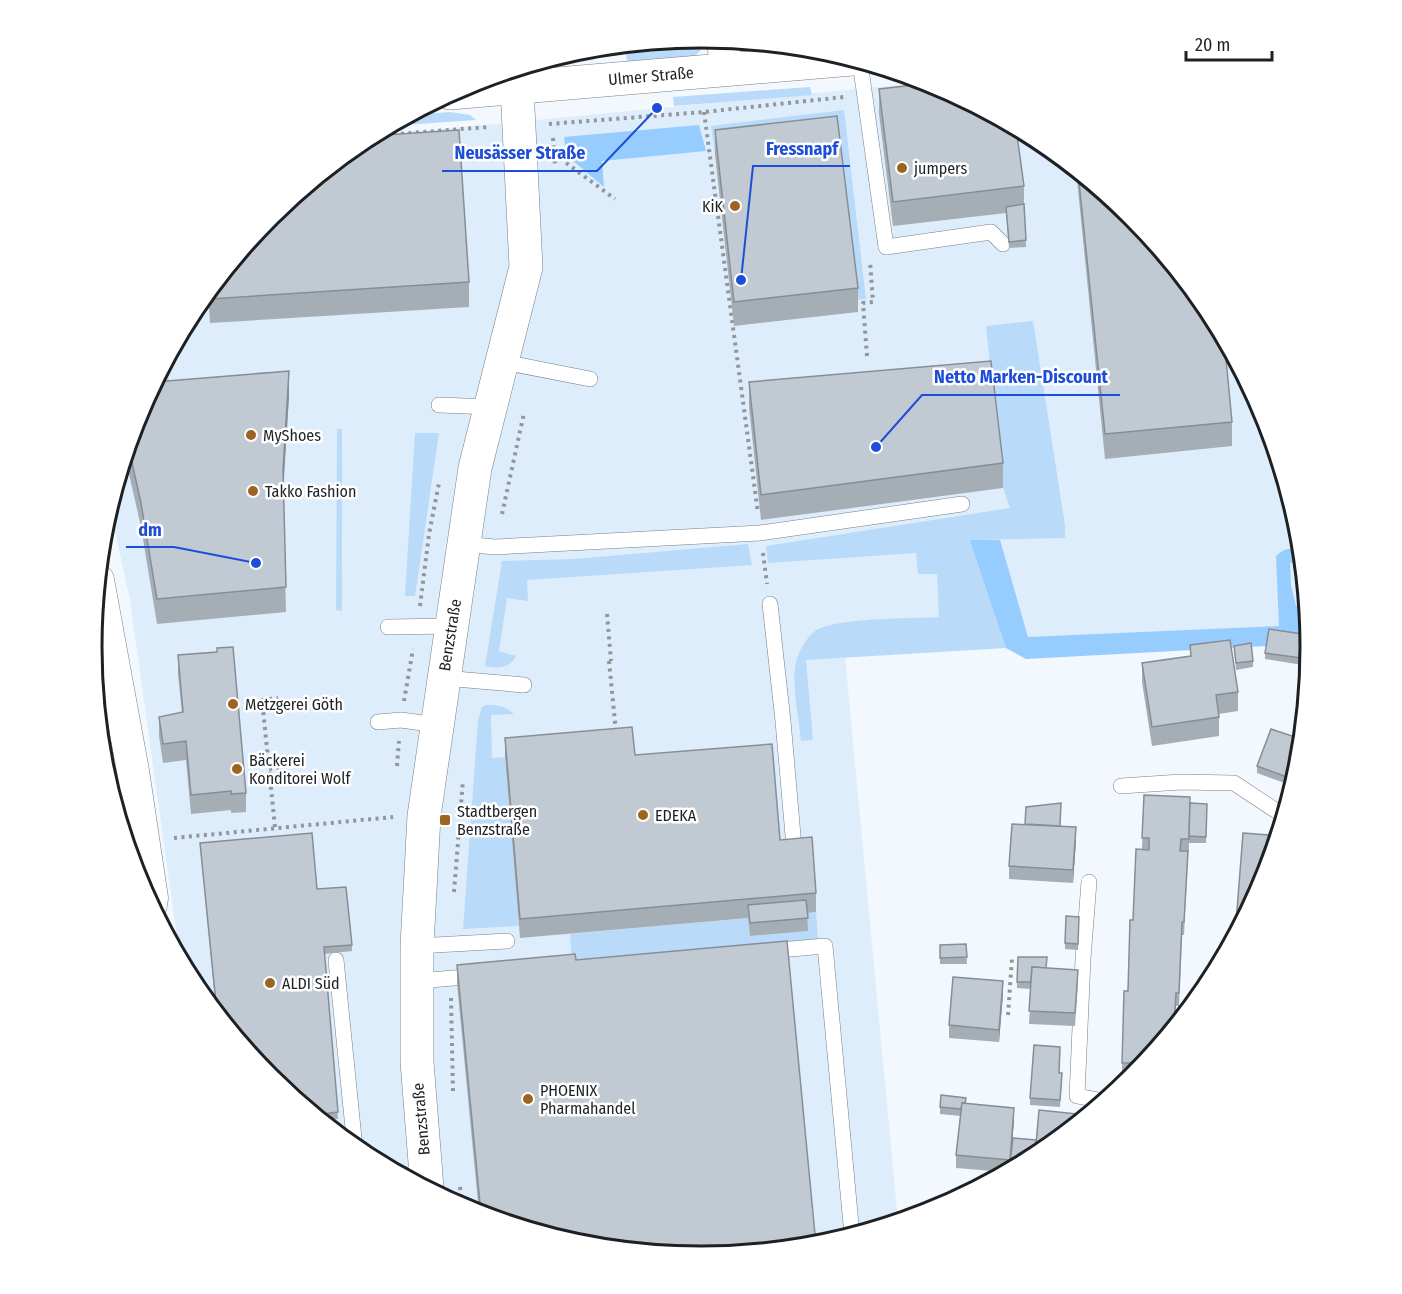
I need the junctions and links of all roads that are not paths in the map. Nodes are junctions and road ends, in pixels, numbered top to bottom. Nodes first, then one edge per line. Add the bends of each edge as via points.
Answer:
1 (724, 55) edge
2 (804, 58) edge
3 (861, 70) edge
4 (506, 84) edge
5 (1003, 244) dead end
6 (503, 362) junction
7 (590, 380) dead end
8 (439, 405) dead end
9 (491, 407) junction
10 (962, 504) dead end
11 (464, 544) junction
12 (770, 604) road end
13 (103, 615) edge
14 (452, 626) junction
15 (388, 627) dead end
16 (444, 678) junction
17 (524, 685) dead end
18 (378, 722) dead end
19 (437, 725) junction
20 (1121, 786) dead end
21 (1277, 811) edge
22 (794, 847) edge
23 (149, 879) edge
24 (1089, 882) dead end
25 (507, 941) dead end
26 (417, 946) junction
27 (755, 952) edge
28 (336, 960) dead end
29 (497, 975) edge
30 (417, 981) junction
31 (1094, 1099) edge
32 (354, 1135) edge
33 (418, 1175) edge
34 (851, 1227) edge

1 - 2 street, Ulmer Straße
1 - 4 street, Ulmer Straße
3 - 5 lane via 886,247 991,232
4 - 6 street, Benzstraße via 526,267
6 - 7 lane
6 - 9 street, Benzstraße
8 - 9 lane
9 - 11 street, Benzstraße via 475,468
10 - 11 lane via 760,533 495,546
11 - 14 street, Benzstraße
12 - 22 lane
13 - 23 street
14 - 15 lane
14 - 16 street, Benzstraße
16 - 17 lane
16 - 19 street, Benzstraße
18 - 19 lane via 401,720
19 - 26 street, Benzstraße via 424,816
20 - 21 lane via 1234,783
24 - 31 lane via 1077,1096
25 - 26 lane
26 - 30 street, Benzstraße
27 - 34 lane via 825,946
28 - 32 lane
29 - 30 lane
30 - 33 street, Benzstraße

